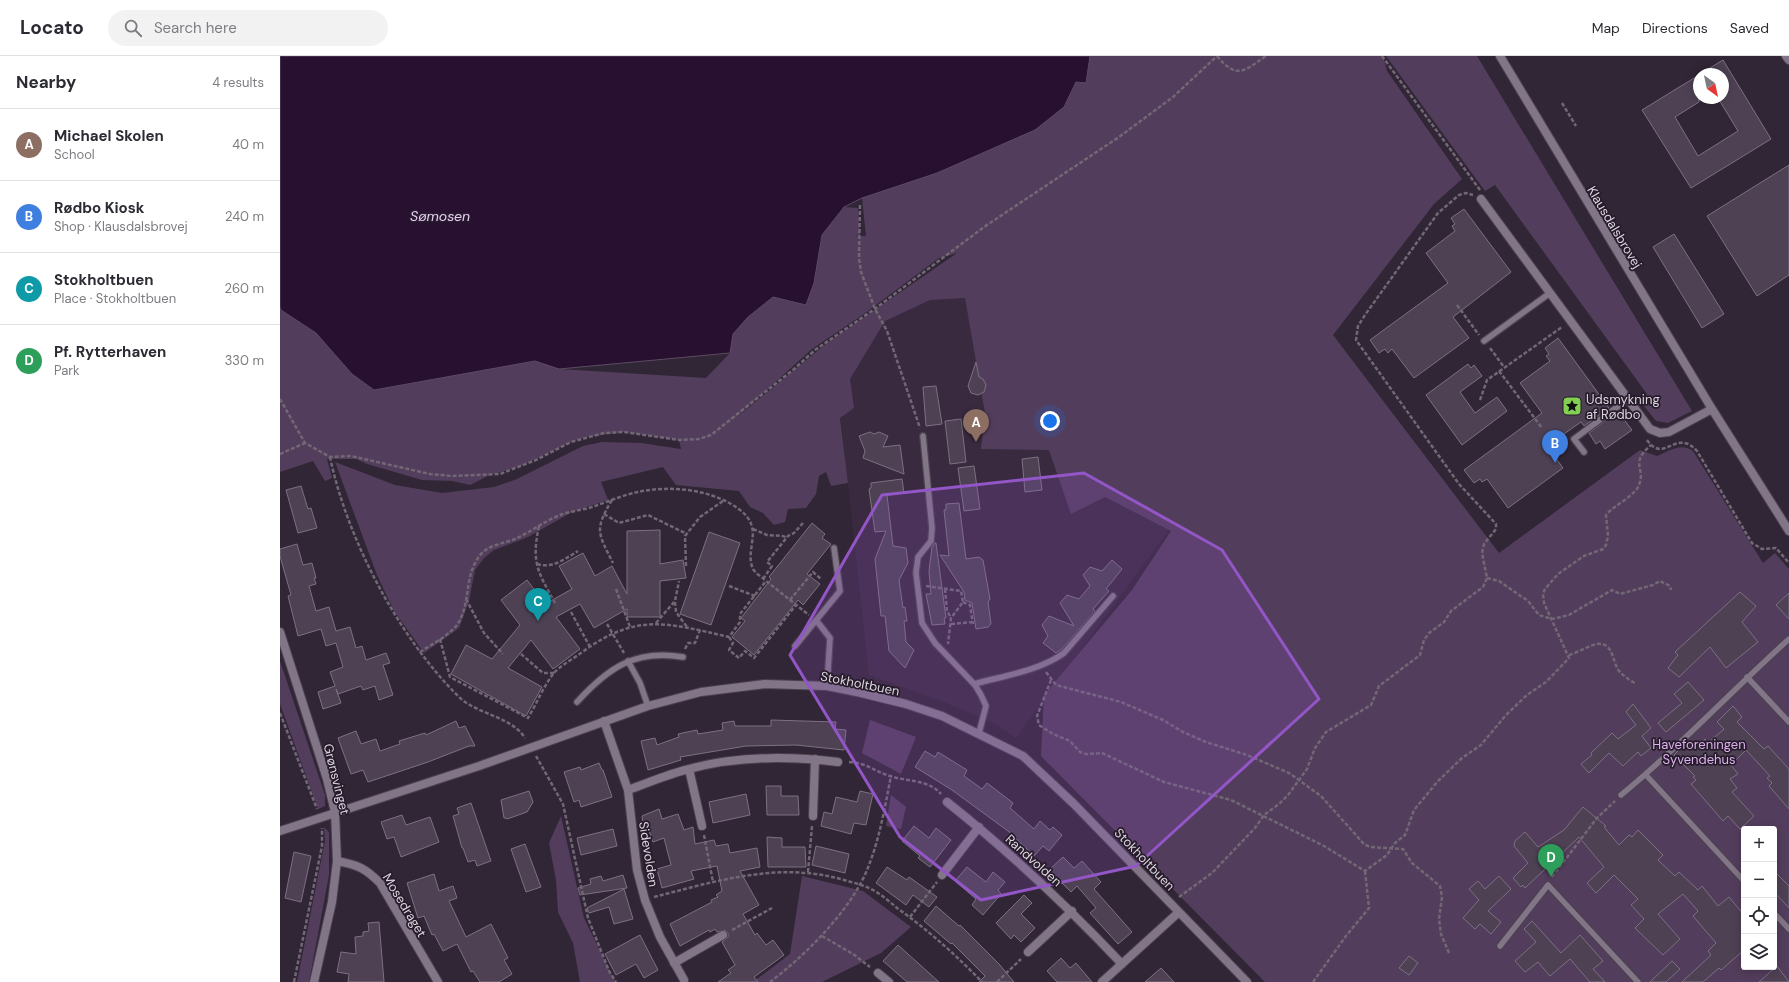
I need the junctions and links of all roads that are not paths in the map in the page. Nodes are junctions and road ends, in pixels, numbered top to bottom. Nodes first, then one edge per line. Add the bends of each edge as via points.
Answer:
1 (1500, 56) edge
2 (1786, 56) edge
3 (1789, 60) edge
4 (1481, 199) road end
5 (1550, 293) junction
6 (1484, 341) dead end
7 (1628, 399) junction
8 (1712, 409) junction
9 (923, 436) road end
10 (1584, 452) dead end
11 (1789, 532) edge
12 (834, 548) dead end
13 (1113, 596) dead end
14 (816, 620) junction
15 (280, 632) edge
16 (1789, 640) edge
17 (795, 646) dead end
18 (682, 657) road end
19 (628, 661) junction
20 (1747, 677) junction
21 (974, 684) junction
22 (827, 686) junction
23 (577, 702) dead end
24 (648, 706) junction
25 (604, 721) junction
26 (1789, 722) edge
27 (979, 733) junction
28 (815, 759) junction
29 (838, 762) road end
30 (689, 769) junction
31 (1646, 775) junction
32 (628, 790) junction
33 (1621, 795) road end
34 (947, 802) road end
35 (335, 812) junction
36 (813, 816) road end
37 (702, 826) road end
38 (979, 827) junction
39 (280, 831) edge
40 (337, 861) junction
41 (942, 875) road end
42 (1741, 878) edge
43 (1072, 911) junction
44 (1179, 912) junction
45 (1777, 916) edge
46 (1789, 929) edge
47 (723, 935) road end
48 (1500, 946) dead end
49 (1028, 952) road end
50 (674, 963) junction
51 (1122, 964) junction
52 (878, 973) road end
53 (684, 980) dead end
54 (314, 982) edge
55 (438, 982) edge
56 (888, 982) edge
57 (1102, 982) edge
58 (1247, 982) edge
59 (1638, 982) edge

1 - 8 street, Klausdalsbrovej
2 - 3 street
4 - 5 street
5 - 6 lane
5 - 7 street
7 - 8 street via 1650,429 1660,434 1669,432
7 - 10 lane via 1574,439
8 - 11 street, Klausdalsbrovej
9 - 21 lane via 932,528 931,541 918,557 916,573 922,623 935,643
12 - 14 lane via 840,592
13 - 21 lane via 1056,659 1040,666
14 - 17 lane
14 - 22 lane via 830,638
15 - 35 street, Grønsvinget via 327,778
16 - 20 lane
18 - 19 lane via 655,655
19 - 23 lane via 593,683
19 - 24 lane
20 - 26 lane
20 - 31 lane
21 - 27 lane via 986,706
22 - 24 street, Stokholtbuen via 765,684 701,692
22 - 27 street, Stokholtbuen via 906,704 942,716
24 - 25 street, Stokholtbuen
25 - 32 street, Sidevolden
25 - 35 street, Stokholtbuen
27 - 44 street, Stokholtbuen via 1022,756 1074,804
28 - 29 street
28 - 30 street via 766,758
28 - 36 street
30 - 32 street
30 - 37 street
31 - 33 lane
31 - 42 lane
32 - 50 street, Sidevolden via 637,870 645,900
34 - 38 street, Randvolden
35 - 39 street, Stokholtbuen
35 - 40 street, Grønsvinget
38 - 41 street
38 - 43 street, Randvolden
40 - 54 street, Grønsvinget via 332,902
40 - 55 street, Mosedraget via 355,864 368,870 380,883
43 - 49 street
43 - 51 street, Randvolden
44 - 51 street
44 - 58 street, Stokholtbuen
45 - 46 lane
47 - 50 street
48 - 59 lane via 1548,885
50 - 53 street, Sidevolden
51 - 57 street
52 - 56 street

